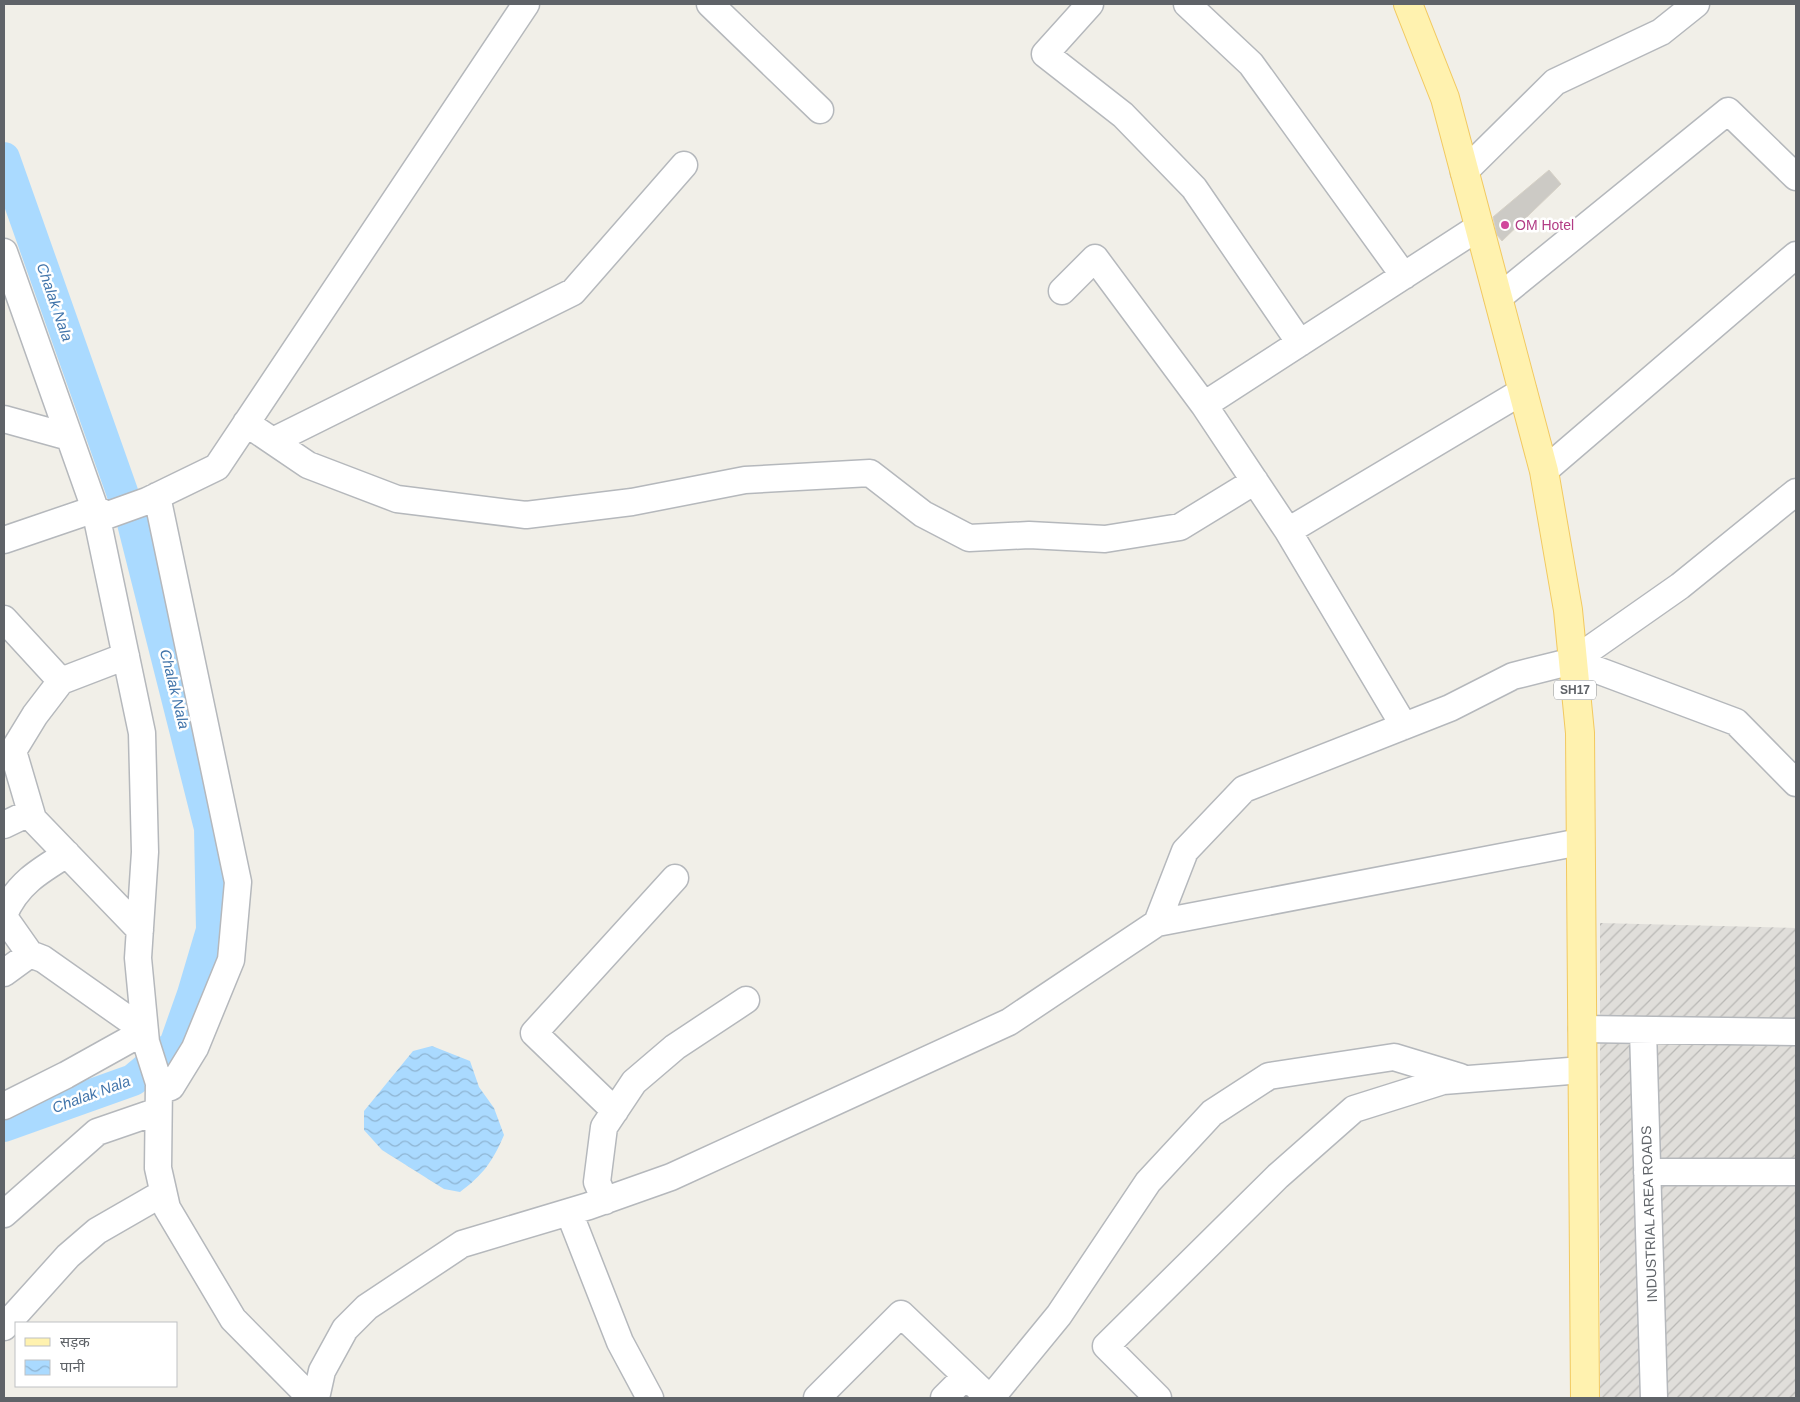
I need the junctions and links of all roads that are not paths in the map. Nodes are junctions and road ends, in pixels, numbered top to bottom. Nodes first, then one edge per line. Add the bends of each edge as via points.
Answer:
1 (526, 4) edge
2 (710, 4) edge
3 (1090, 4) edge
4 (1187, 4) edge
5 (1408, 4) edge
6 (1696, 4) edge
7 (820, 110) dead end
8 (684, 165) dead end
9 (1464, 172) junction
10 (1796, 177) edge
11 (1479, 227) junction
12 (4, 252) edge
13 (1796, 255) edge
14 (1404, 276) junction
15 (1062, 291) dead end
16 (1498, 298) junction
17 (1300, 343) junction
18 (1523, 391) junction
19 (1204, 405) junction
20 (4, 419) edge
21 (246, 423) junction
22 (70, 437) junction
23 (273, 441) junction
24 (1544, 471) junction
25 (1255, 481) junction
26 (1796, 492) edge
27 (152, 499) junction
28 (102, 512) junction
29 (1288, 532) junction
30 (4, 540) edge
31 (4, 619) edge
32 (126, 656) junction
33 (1573, 660) junction
34 (61, 681) junction
35 (1404, 726) junction
36 (8, 750) edge
37 (1796, 783) edge
38 (31, 812) junction
39 (4, 825) edge
40 (1580, 842) junction
41 (66, 854) junction
42 (675, 878) dead end
43 (4, 916) edge
44 (1157, 923) junction
45 (140, 930) junction
46 (30, 954) junction
47 (4, 973) edge
48 (746, 1000) dead end
49 (1582, 1029) junction
50 (1643, 1030) junction
51 (1796, 1032) edge
52 (145, 1037) junction
53 (1582, 1070) junction
54 (1468, 1079) junction
55 (158, 1095) junction
56 (4, 1106) edge
57 (615, 1111) junction
58 (1647, 1172) junction
59 (1796, 1172) edge
60 (163, 1193) junction
61 (605, 1200) junction
62 (569, 1212) junction
63 (4, 1214) edge
64 (4, 1327) edge
65 (966, 1376) junction
66 (311, 1398) edge
67 (316, 1398) edge
68 (650, 1398) edge
69 (818, 1398) edge
70 (944, 1398) edge
71 (990, 1398) edge
72 (1158, 1398) edge
73 (1585, 1398) edge
74 (1654, 1398) edge

1 - 21 street
2 - 7 street
3 - 17 street via 1045,54 1123,115 1194,188
4 - 14 street via 1251,64
5 - 9 main road, SH17 via 1445,98
6 - 9 street via 1661,32 1555,82
8 - 23 street via 573,292
9 - 11 main road, SH17
10 - 16 street via 1728,110
11 - 14 street
11 - 16 main road, SH17
12 - 22 street
13 - 24 street
14 - 17 street
15 - 19 street via 1095,258
16 - 18 main road, SH17
17 - 19 street
18 - 24 main road, SH17
18 - 29 street
19 - 25 street
20 - 22 street
21 - 23 street
21 - 27 street via 217,468
22 - 28 street
23 - 25 street via 308,465 397,499 526,515 632,502 745,480 870,473 924,514 969,538 1029,535 1105,539 1180,527
24 - 33 main road, SH17 via 1568,610
25 - 29 street
26 - 33 street via 1680,586
27 - 28 street
27 - 55 street via 238,882 231,960 195,1048 171,1086
28 - 30 street
28 - 32 street
29 - 35 street
31 - 34 street
32 - 34 street
32 - 45 street via 142,733 145,852
33 - 35 street via 1513,676 1450,708
33 - 37 street via 1736,722
33 - 40 main road, SH17 via 1580,734
34 - 36 street
35 - 44 street via 1244,789 1184,851
36 - 38 street
38 - 39 street
38 - 41 street via 33,819
40 - 44 street
40 - 49 main road, SH17
41 - 43 street via 30,876 11,898
41 - 45 street
42 - 57 street via 534,1033
43 - 46 street
44 - 61 street via 1009,1022 671,1176
45 - 52 street via 138,958
46 - 47 street
46 - 52 street via 43,959
48 - 57 street via 676,1047 634,1082
49 - 50 street
49 - 53 main road, SH17
50 - 51 street
50 - 58 street, INDUSTRIAL AREA ROADS
52 - 55 street
52 - 56 street
53 - 54 street
53 - 73 main road, SH17
54 - 71 street via 1394,1057 1269,1076 1212,1113 1148,1182 1059,1315
54 - 72 street via 1442,1081 1354,1109 1278,1176 1106,1346
55 - 60 street via 158,1168
55 - 63 street via 97,1132
57 - 61 street via 604,1126 596,1182
58 - 59 street
58 - 74 street, INDUSTRIAL AREA ROADS
60 - 64 street via 97,1231 68,1256
60 - 66 street via 167,1208 233,1319
61 - 62 street
62 - 67 street via 462,1244 367,1307 345,1329 322,1371
62 - 68 street via 620,1342
65 - 69 street via 901,1314
65 - 70 street
65 - 71 street

